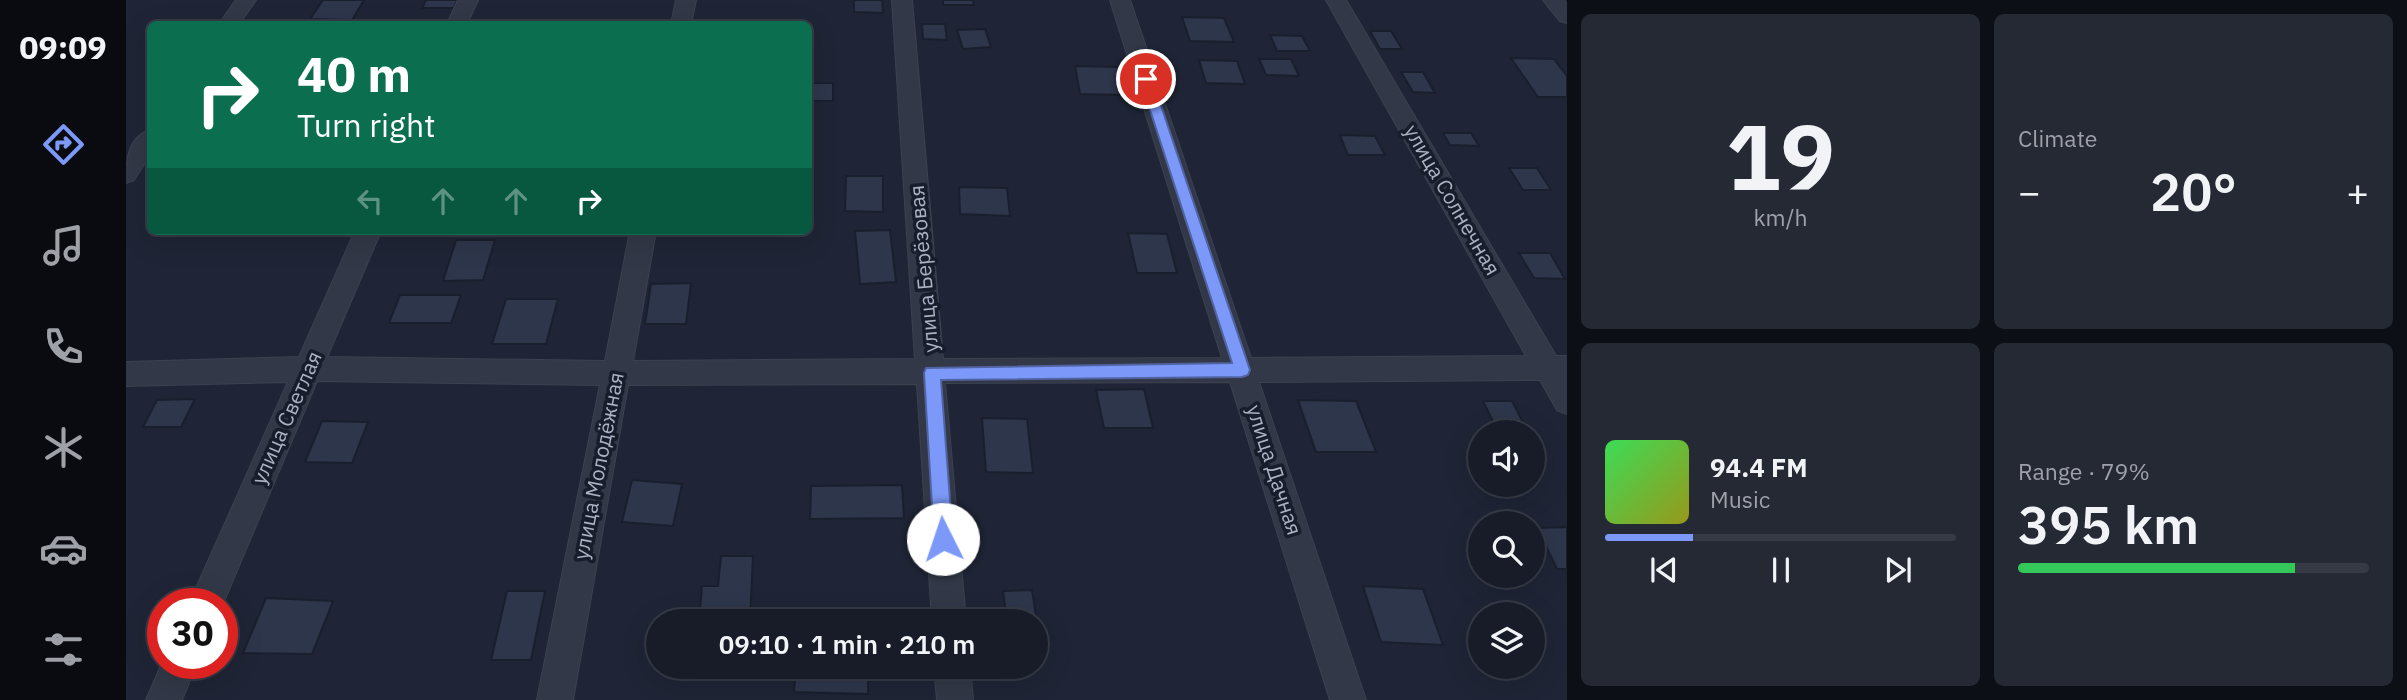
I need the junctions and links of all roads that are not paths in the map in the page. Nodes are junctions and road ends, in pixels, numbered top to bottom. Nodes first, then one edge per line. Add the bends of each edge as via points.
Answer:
1 (246, 0) edge
2 (468, 0) edge
3 (685, 0) edge
4 (902, 0) edge
5 (1120, 0) edge
6 (1336, 0) edge
7 (1553, 0) edge
8 (1567, 18) edge
9 (231, 21) edge
10 (458, 21) edge
11 (682, 21) edge
12 (147, 142) edge
13 (126, 174) edge
14 (366, 235) edge
15 (642, 235) edge
16 (1558, 368) edge
17 (309, 369) junction
18 (1242, 370) junction
19 (616, 373) junction
20 (932, 373) junction
21 (126, 374) edge
22 (1567, 401) edge
23 (213, 588) edge
24 (948, 609) edge
25 (173, 679) edge
26 (953, 679) edge
27 (164, 700) edge
28 (555, 700) edge
29 (955, 700) edge
30 (1348, 700) edge

1 - 9 street
2 - 10 street
3 - 11 street
4 - 20 street, улица Берёзовая
5 - 18 street, улица Дачная
6 - 16 street, улица Солнечная
7 - 8 street
12 - 13 street
14 - 17 street, улица Светлая
15 - 19 street, улица Молодёжная
16 - 18 street
16 - 22 street, улица Солнечная
17 - 19 street
17 - 21 street
17 - 23 street, улица Светлая
18 - 20 street
18 - 30 street, улица Дачная
19 - 20 street
19 - 28 street, улица Молодёжная
20 - 24 street, улица Берёзовая
25 - 27 street
26 - 29 street

